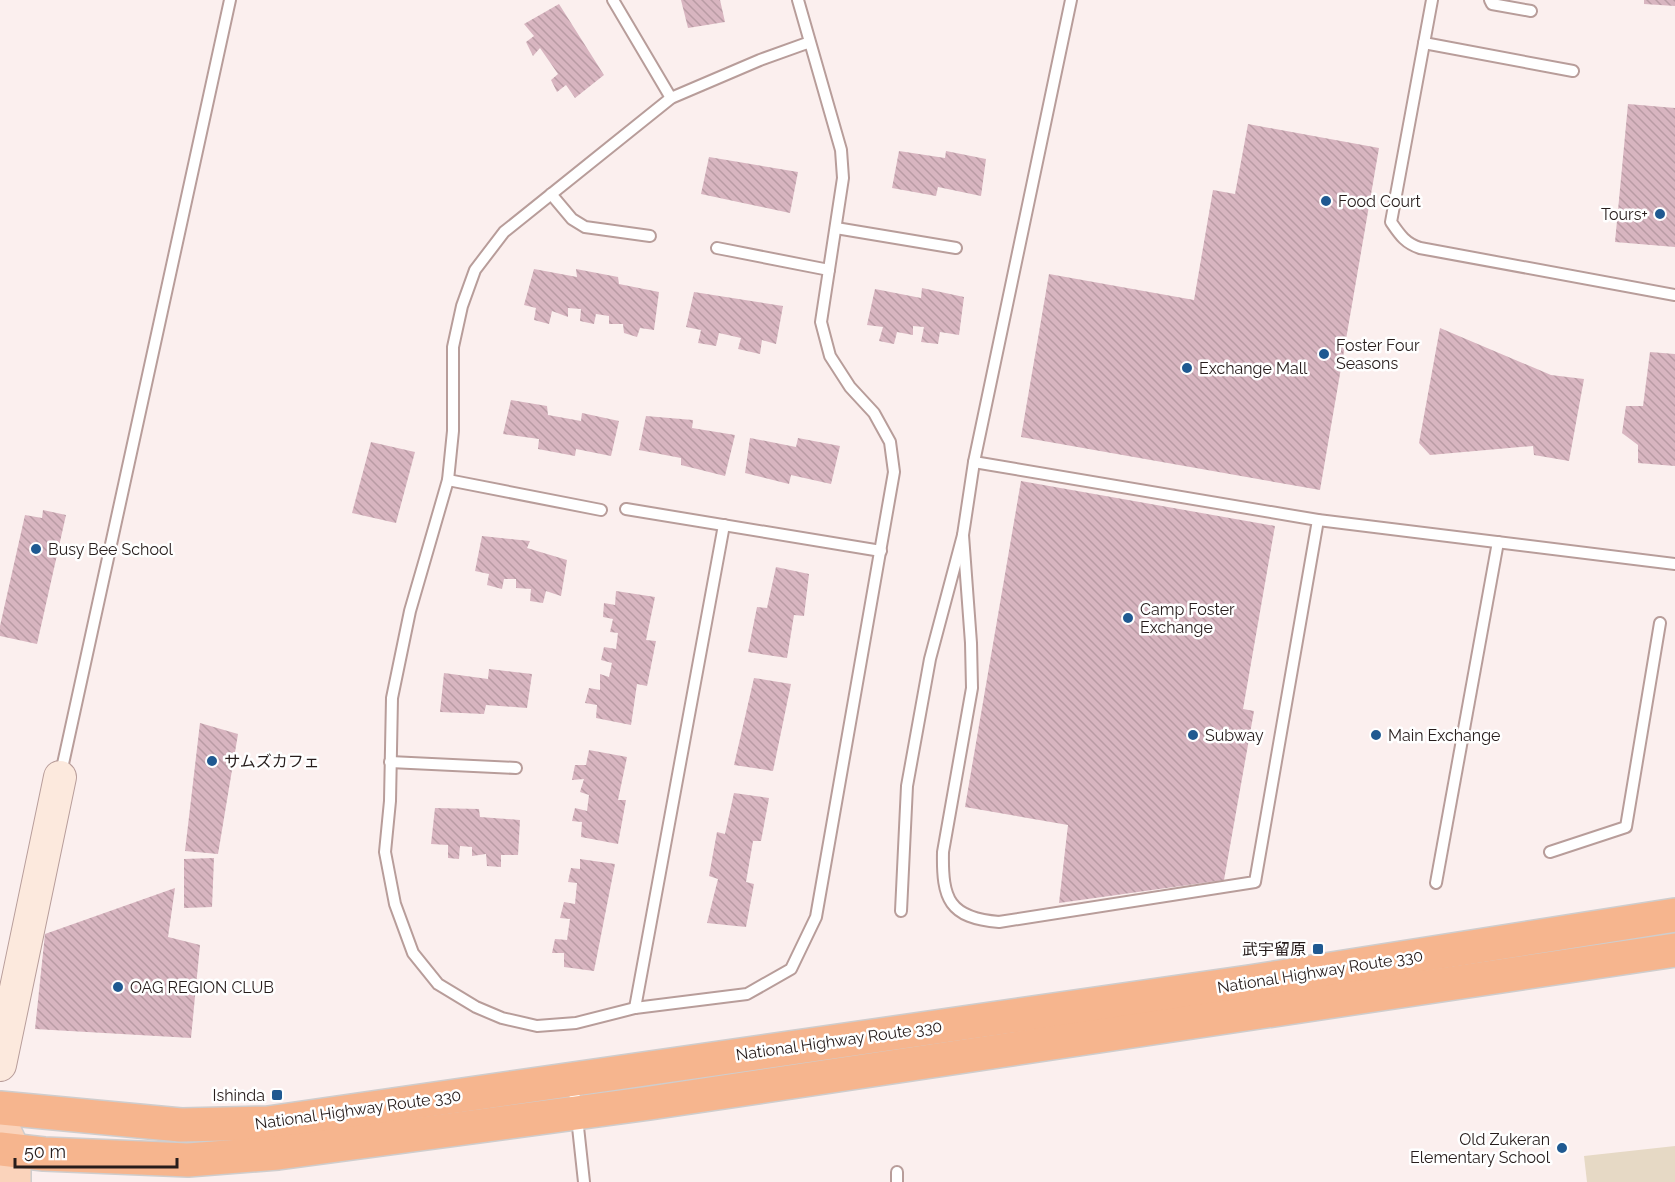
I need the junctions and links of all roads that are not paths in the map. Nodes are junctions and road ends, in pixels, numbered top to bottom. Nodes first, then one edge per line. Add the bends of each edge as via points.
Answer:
1 (230, 0) edge
2 (613, 0) edge
3 (798, 0) edge
4 (1071, 0) edge
5 (1432, 0) edge
6 (1490, 0) edge
7 (1531, 11) dead end
8 (810, 42) junction
9 (1424, 43) junction
10 (1573, 71) dead end
11 (671, 98) junction
12 (551, 194) junction
13 (836, 228) junction
14 (650, 236) dead end
15 (717, 248) dead end
16 (956, 248) dead end
17 (829, 270) junction
18 (1675, 295) edge
19 (974, 462) junction
20 (448, 480) junction
21 (626, 509) dead end
22 (601, 510) dead end
23 (1318, 520) junction
24 (724, 525) junction
25 (963, 535) junction
26 (1498, 542) junction
27 (881, 551) junction
28 (1675, 564) edge
29 (1660, 623) dead end
30 (390, 762) junction
31 (516, 768) dead end
32 (60, 777) joint
33 (1550, 852) dead end
34 (1436, 883) dead end
35 (901, 911) dead end
36 (1675, 915) edge
37 (1675, 950) edge
38 (635, 1008) junction
39 (0, 1065) edge
40 (573, 1078) junction
41 (0, 1108) edge
42 (576, 1113) junction
43 (0, 1122) edge
44 (9, 1161) edge
45 (584, 1182) edge

1 - 32 lane
2 - 11 lane
3 - 8 lane
4 - 19 lane
5 - 9 lane
6 - 7 lane via 1492,4
8 - 11 lane
8 - 13 lane via 841,150 843,178
9 - 10 lane
9 - 18 lane via 1391,222 1404,240 1420,248
11 - 12 lane
12 - 14 lane via 572,219 585,227
12 - 20 lane via 504,232 475,270 465,297 453,347 453,432
13 - 16 lane
13 - 17 lane
15 - 17 lane
17 - 27 lane via 821,322 830,356 850,387 874,413 890,442 894,472
19 - 23 lane
19 - 25 lane
20 - 22 lane
20 - 30 lane via 410,612 392,698
21 - 24 lane
23 - 25 lane via 1254,882 999,922 973,920 957,910 948,897 943,872 943,852 972,688
23 - 26 lane
24 - 27 lane
24 - 38 lane
25 - 35 lane via 930,659 907,786
26 - 28 lane
26 - 34 lane
27 - 38 lane via 816,917 791,969 747,994
29 - 33 lane via 1626,827
30 - 31 lane
30 - 38 lane via 385,852 395,904 413,952 438,984 476,1007 537,1026 576,1023
32 - 39 street
36 - 40 highway, National Highway Route 330 via 1249,982
37 - 42 highway, National Highway Route 330
40 - 41 highway, National Highway Route 330 via 268,1123 181,1125
40 - 42 lane
42 - 44 highway, National Highway Route 330 via 278,1153 199,1159
42 - 45 lane
43 - 44 main road

